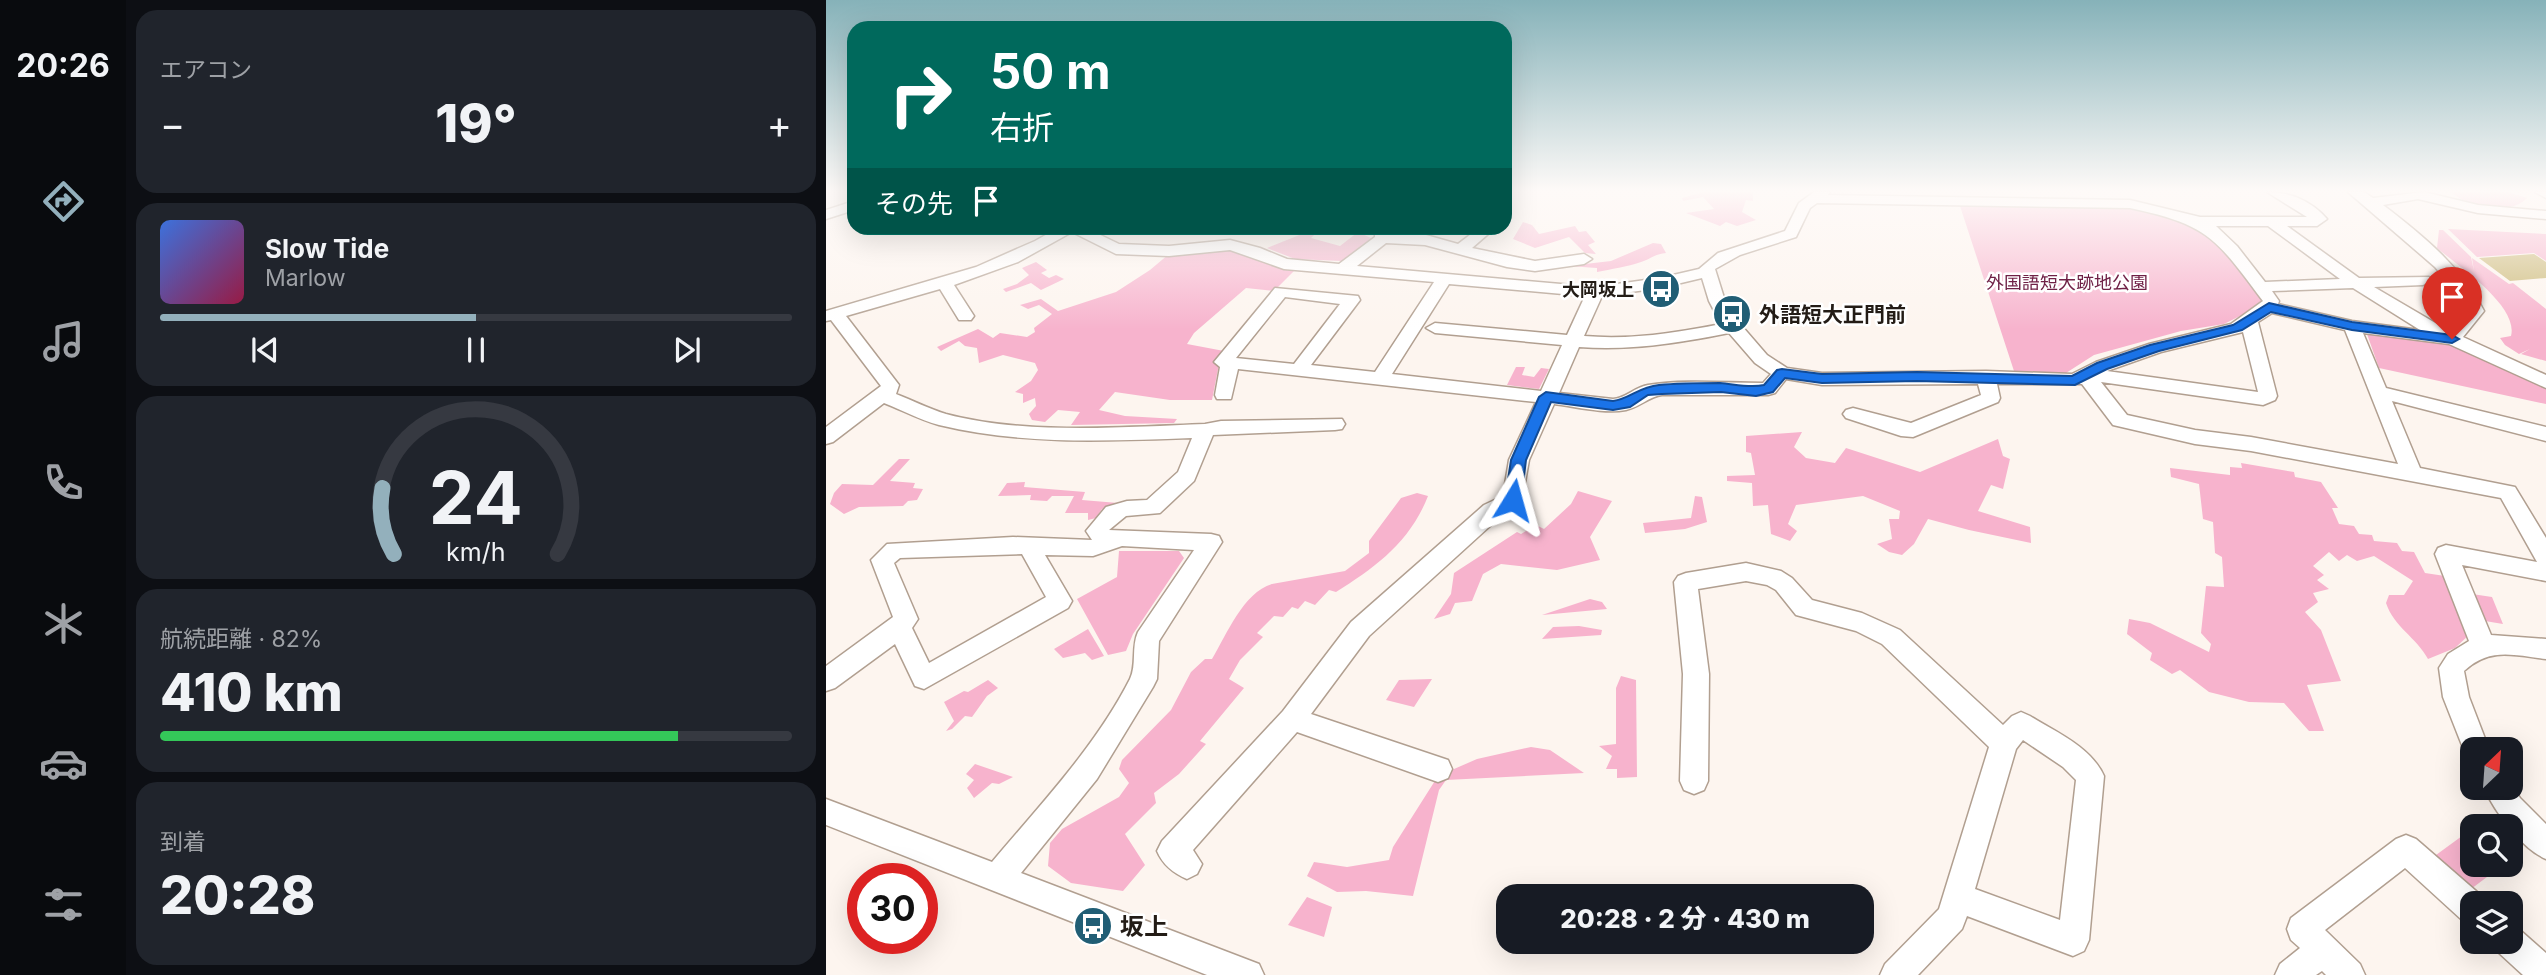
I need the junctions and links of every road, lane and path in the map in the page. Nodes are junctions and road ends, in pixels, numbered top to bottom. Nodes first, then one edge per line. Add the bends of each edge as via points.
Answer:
1 (1052, 238) edge
2 (1094, 238) edge
3 (1377, 238) edge
4 (1413, 238) edge
5 (1476, 238) edge
6 (1781, 238) edge
7 (2219, 238) edge
8 (2293, 238) edge
9 (2414, 238) edge
10 (1461, 249) junction
11 (1584, 259) dead end
12 (1341, 270) junction
13 (1708, 272) junction
14 (1373, 273) junction
15 (1444, 279) junction
16 (2423, 280) dead end
17 (943, 281) junction
18 (2356, 283) junction
19 (2260, 287) junction
20 (1595, 292) junction
21 (1352, 300) junction
22 (2269, 307) junction
23 (830, 314) edge
24 (965, 316) dead end
25 (2249, 322) junction
26 (2352, 326) junction
27 (1732, 327) junction
28 (1435, 328) dead end
29 (2452, 339) junction
30 (1573, 341) junction
31 (1230, 363) junction
32 (1300, 369) junction
33 (1782, 373) junction
34 (2086, 376) junction
35 (1986, 377) junction
36 (1380, 378) junction
37 (2546, 382) edge
38 (2380, 392) junction
39 (881, 395) junction
40 (1224, 395) dead end
41 (1546, 397) junction
42 (1853, 414) dead end
43 (1335, 424) dead end
44 (1205, 431) junction
45 (2546, 434) edge
46 (826, 437) edge
47 (2412, 474) junction
48 (1108, 544) junction
49 (1029, 546) junction
50 (2546, 558) edge
51 (2546, 572) edge
52 (899, 626) junction
53 (2483, 646) junction
54 (2546, 649) edge
55 (826, 680) edge
56 (1292, 719) junction
57 (2472, 737) edge
58 (2004, 743) junction
59 (1438, 769) dead end
60 (1694, 781) dead end
61 (2506, 800) edge
62 (826, 812) edge
63 (2546, 845) edge
64 (1187, 864) dead end
65 (998, 878) junction
66 (2460, 897) edge
67 (1958, 898) junction
68 (2324, 949) junction
69 (2523, 954) edge
70 (2546, 974) edge
71 (1248, 975) edge
72 (1896, 975) edge
73 (2291, 975) edge
74 (2349, 975) edge

1 - 17 street via 1029,251
2 - 12 street via 1116,249 1169,251 1230,245 1284,264
3 - 12 street
4 - 10 street
5 - 10 street
6 - 13 street via 1714,260
7 - 19 street
8 - 18 street
9 - 29 street via 2471,297 2475,311
10 - 11 street via 1535,266
12 - 14 street
13 - 20 street
13 - 27 street
14 - 15 street
14 - 21 street
15 - 20 street
15 - 36 street
16 - 18 street
17 - 23 street
17 - 24 street
18 - 19 street
18 - 29 street
19 - 22 street via 2271,301
20 - 30 street
21 - 31 street via 1281,292 1223,362
21 - 32 street
22 - 25 street
22 - 26 street
23 - 39 street via 890,384
25 - 34 street via 2155,348
25 - 34 street via 2268,396 2263,398
26 - 29 street
26 - 38 street
27 - 30 street via 1679,338 1610,344
27 - 33 street via 1761,359
28 - 30 street
29 - 37 street
30 - 41 street
31 - 32 street
31 - 40 street
32 - 36 street
33 - 35 street via 1822,379
33 - 41 street via 1768,389 1756,391 1662,389 1613,405
34 - 35 street via 2075,380
34 - 47 street via 2120,420
35 - 42 street via 1991,398 1913,430
36 - 41 street
38 - 45 street
38 - 47 street
39 - 44 street via 941,419 993,429 1100,435
39 - 46 street
41 - 56 street via 1518,460 1513,500 1492,511 1360,629
43 - 44 street
44 - 48 street via 1187,476 1152,508 1107,515 1097,531
47 - 50 street via 2508,492
48 - 49 street via 1093,548
48 - 65 street via 1119,538 1211,542 1147,639 1144,679 1087,770
49 - 52 street via 895,550 882,560 906,619
49 - 52 street via 1060,601 924,678
51 - 53 street via 2446,554
52 - 55 street
53 - 54 street via 2496,643
53 - 57 street via 2467,652 2450,672
56 - 59 street
56 - 64 street via 1172,851
58 - 60 street via 1891,637 1862,623 1804,608 1773,577 1746,572 1686,582 1696,674
58 - 67 street
58 - 67 street via 2021,724 2073,758 2090,776 2073,940
61 - 63 street
62 - 65 street
65 - 71 street
66 - 68 street via 2406,849 2302,929
67 - 72 street via 1951,918
68 - 73 street
68 - 74 street
69 - 70 street

